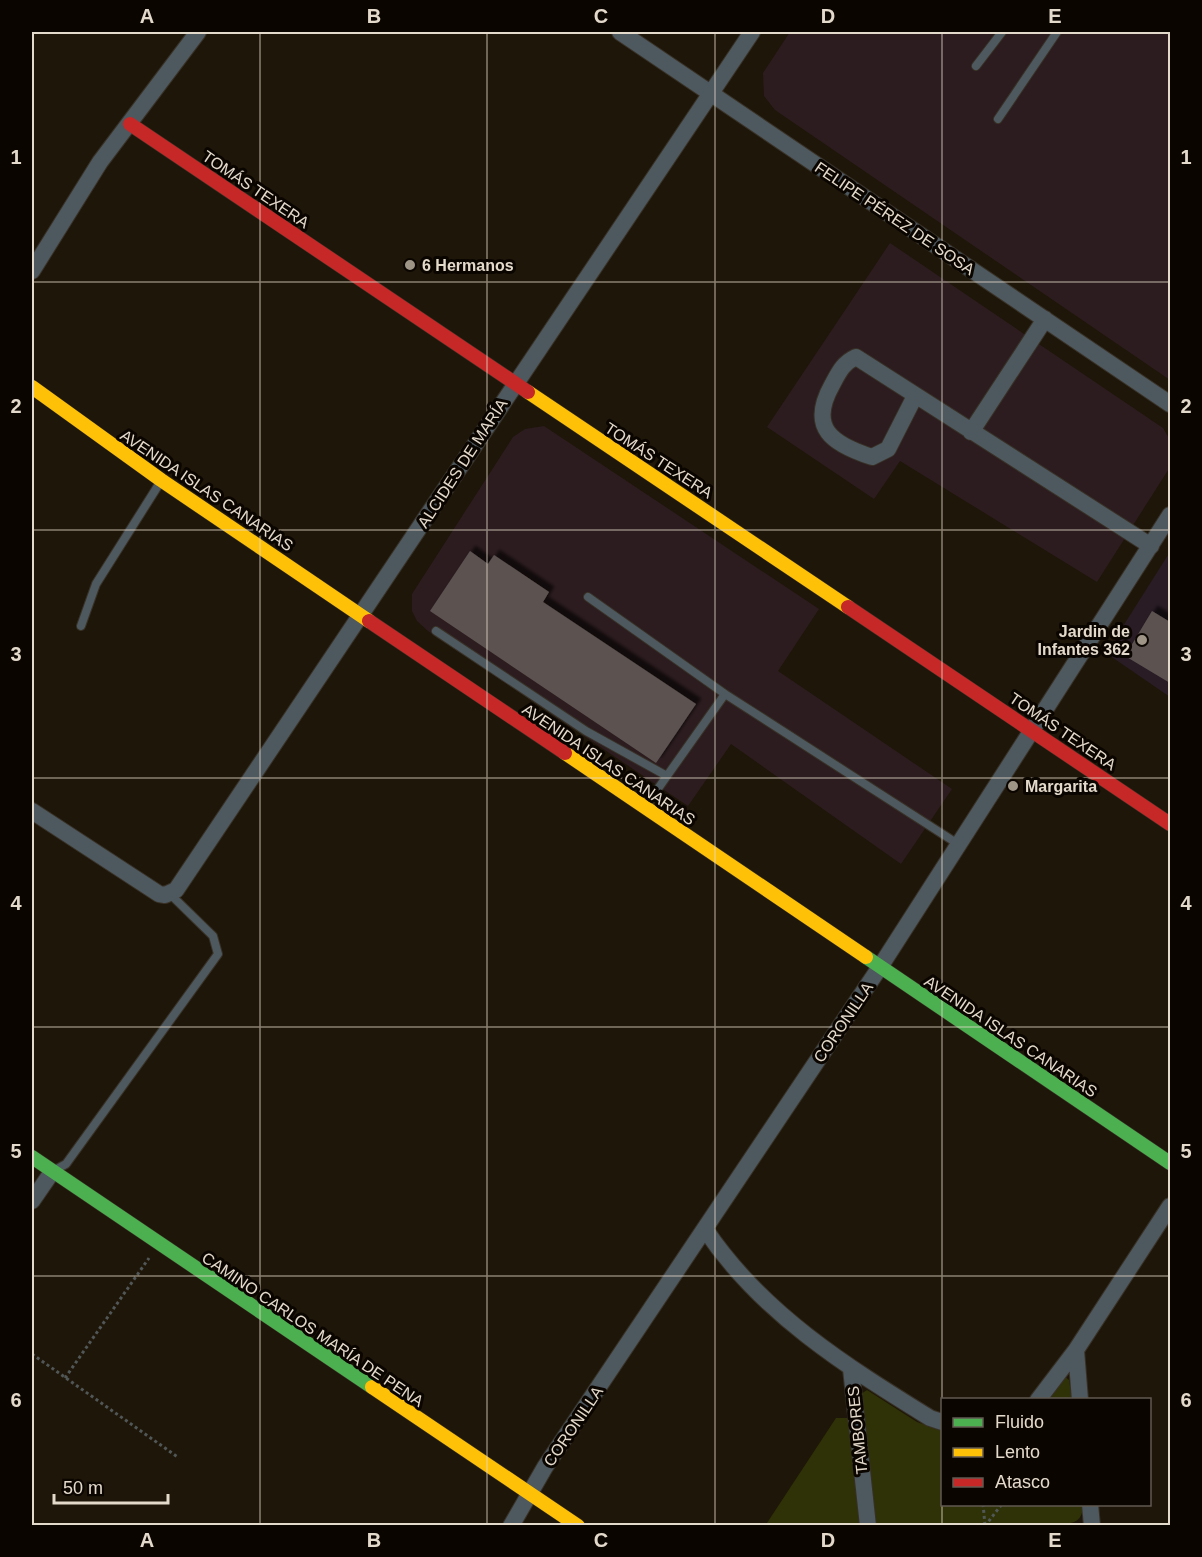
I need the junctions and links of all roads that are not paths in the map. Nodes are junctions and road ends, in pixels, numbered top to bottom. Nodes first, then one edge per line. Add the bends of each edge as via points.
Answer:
1 (198, 32) edge
2 (620, 32) edge
3 (752, 32) edge
4 (1002, 32) edge
5 (1057, 32) edge
6 (976, 66) dead end
7 (711, 94) junction
8 (998, 119) dead end
9 (130, 124) junction
10 (32, 271) edge
11 (1045, 319) junction
12 (513, 384) junction
13 (32, 387) edge
14 (915, 396) junction
15 (1170, 404) edge
16 (971, 432) junction
17 (161, 480) junction
18 (1170, 515) edge
19 (1151, 546) junction
20 (588, 597) dead end
21 (361, 615) junction
22 (81, 626) dead end
23 (436, 631) dead end
24 (725, 694) junction
25 (1032, 731) junction
26 (667, 776) junction
27 (644, 808) junction
28 (32, 810) edge
29 (1170, 824) edge
30 (958, 844) junction
31 (170, 894) junction
32 (880, 967) junction
33 (32, 1157) edge
34 (1170, 1163) edge
35 (52, 1172) junction
36 (32, 1201) edge
37 (1170, 1206) edge
38 (705, 1229) junction
39 (1076, 1350) junction
40 (850, 1369) junction
41 (1040, 1398) edge
42 (1080, 1398) edge
43 (941, 1422) edge
44 (530, 1494) junction
45 (1090, 1506) edge
46 (511, 1526) edge
47 (578, 1526) edge
48 (868, 1526) edge
49 (1092, 1526) edge

1 - 9 street
2 - 7 street, FELIPE PÉREZ DE SOSA
3 - 7 street, ALCIDES DE MARÍA
4 - 6 lane
5 - 8 lane
7 - 11 street, FELIPE PÉREZ DE SOSA
7 - 12 street, ALCIDES DE MARÍA
9 - 10 street via 100,162
9 - 12 street, TOMÁS TEXERA
11 - 15 street, FELIPE PÉREZ DE SOSA
11 - 16 street
12 - 21 street, ALCIDES DE MARÍA
12 - 25 street, TOMÁS TEXERA
13 - 17 street, AVENIDA ISLAS CANARIAS
14 - 14 street via 856,357 845,362 823,402 821,420 831,436 847,449 872,457 888,449
14 - 16 street
16 - 19 street
17 - 21 street, AVENIDA ISLAS CANARIAS
17 - 22 lane via 96,584
18 - 19 street, CORONILLA
19 - 25 street, CORONILLA
20 - 24 lane
21 - 27 street, AVENIDA ISLAS CANARIAS
21 - 31 street, ALCIDES DE MARÍA via 176,891
23 - 26 lane via 603,742
24 - 26 lane
24 - 30 lane
25 - 29 street, TOMÁS TEXERA
25 - 30 street, CORONILLA
26 - 27 lane
27 - 32 street, AVENIDA ISLAS CANARIAS
28 - 31 street via 159,894
30 - 32 street, CORONILLA
31 - 35 lane via 213,936 218,954 66,1164
32 - 34 street, AVENIDA ISLAS CANARIAS
32 - 38 street, CORONILLA
33 - 35 street, CAMINO CARLOS MARÍA DE PENA
35 - 36 street
35 - 44 street, CAMINO CARLOS MARÍA DE PENA
37 - 39 street
38 - 40 street via 752,1289
38 - 44 street, CORONILLA
39 - 41 street
39 - 42 street
40 - 43 street, TAMBORES
40 - 48 street, TAMBORES
44 - 46 street, CORONILLA
44 - 47 street, CAMINO CARLOS MARÍA DE PENA
45 - 49 street

